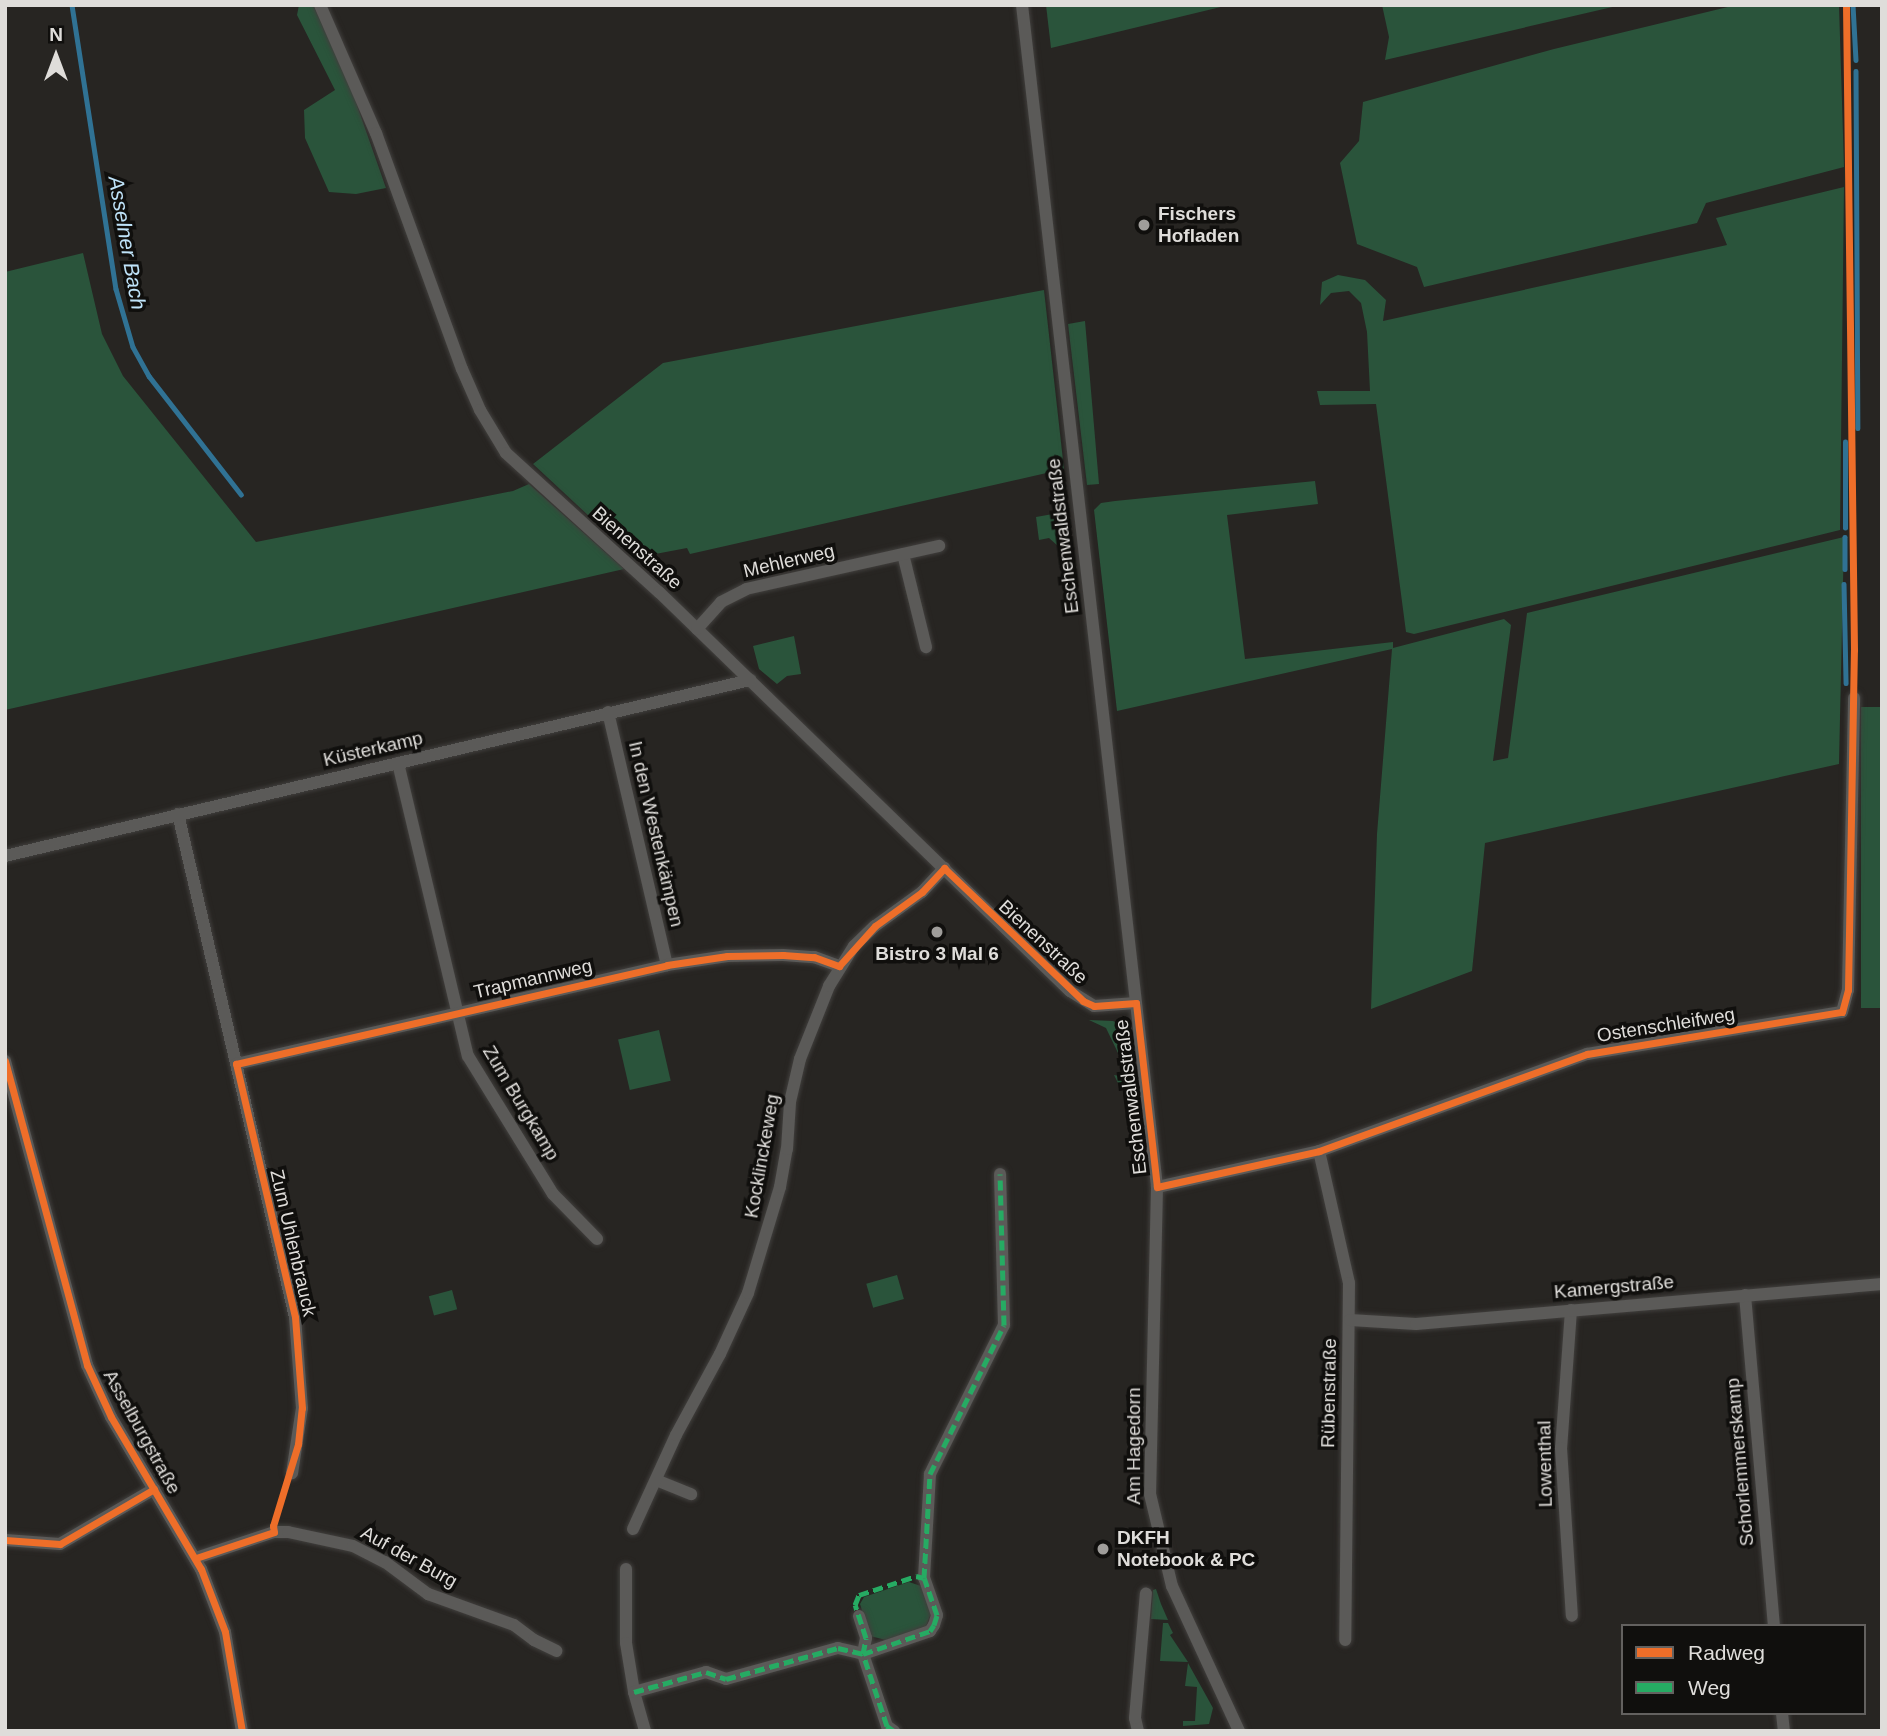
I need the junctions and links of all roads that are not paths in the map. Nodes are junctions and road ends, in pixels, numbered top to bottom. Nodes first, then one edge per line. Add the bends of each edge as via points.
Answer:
1 (320, 5) edge
2 (1022, 5) edge
3 (939, 546) dead end
4 (903, 554) junction
5 (697, 629) junction
6 (926, 647) dead end
7 (750, 680) junction
8 (1854, 698) dead end
9 (608, 712) junction
10 (398, 763) junction
11 (178, 814) junction
12 (5, 856) edge
13 (944, 868) junction
14 (667, 965) junction
15 (839, 966) junction
16 (1136, 1003) junction
17 (458, 1013) junction
18 (5, 1061) edge
19 (236, 1064) junction
20 (1319, 1151) junction
21 (1000, 1174) dead end
22 (1157, 1187) junction
23 (597, 1239) dead end
24 (1882, 1284) edge
25 (1745, 1295) junction
26 (1571, 1310) junction
27 (1350, 1320) junction
28 (292, 1473) dead end
29 (656, 1480) junction
30 (154, 1489) junction
31 (691, 1494) dead end
32 (633, 1529) dead end
33 (5, 1540) edge
34 (196, 1558) junction
35 (626, 1569) dead end
36 (1146, 1594) dead end
37 (859, 1616) dead end
38 (1572, 1616) dead end
39 (1774, 1624) edge
40 (1345, 1640) dead end
41 (557, 1651) dead end
42 (863, 1654) junction
43 (634, 1692) junction
44 (242, 1731) edge
45 (645, 1731) edge
46 (894, 1731) edge
47 (1138, 1731) edge
48 (1239, 1731) edge

1 - 5 street, Bienenstraße via 376,133 457,358 497,440 531,478
2 - 16 street, Eschenwaldstraße
3 - 4 street, Mehlerweg
4 - 5 street, Mehlerweg via 746,589 721,602
4 - 6 street
5 - 7 street, Bienenstraße
7 - 9 street, Küsterkamp
7 - 13 street, Bienenstraße
8 - 20 street, Ostenschleifweg via 1849,990 1842,1012 1587,1054
9 - 10 street, Küsterkamp
9 - 14 street, In den Westenkämpen
10 - 11 street, Küsterkamp
10 - 17 street, Zum Burgkamp
11 - 12 street, Küsterkamp
11 - 19 street, Zum Uhlenbrauck
13 - 15 street, Kocklinckeweg via 922,892 875,926
13 - 16 street, Bienenstraße via 1083,1001 1094,1006
14 - 15 street, Trapmannweg via 727,956 783,955 814,957
14 - 17 street, Trapmannweg
15 - 29 street, Kocklinckeweg via 800,1059 780,1187 748,1293
16 - 22 street, Eschenwaldstraße
17 - 19 street, Trapmannweg
17 - 23 street, Zum Burgkamp via 468,1056 554,1194
18 - 30 street, Asselburgstraße via 87,1365 111,1417
19 - 28 street, Zum Uhlenbrauck via 295,1317 302,1408
20 - 22 street, Ostenschleifweg
20 - 27 street, Rübenstraße via 1349,1283
21 - 42 street via 1004,1325 930,1474 924,1578 937,1615 930,1631
22 - 48 street, Am Hagedorn via 1150,1494 1172,1586
24 - 25 street, Kamergstraße
25 - 26 street, Kamergstraße
25 - 39 street, Schorlemmerskamp
26 - 27 street, Kamergstraße via 1416,1324
26 - 38 street, Lowenthal via 1561,1448
27 - 40 street, Rübenstraße
29 - 31 street
29 - 32 street, Kocklinckeweg
30 - 33 street via 60,1544
30 - 34 street, Asselburgstraße
34 - 41 street, Auf der Burg via 274,1532 353,1546 385,1562 428,1594 514,1625
34 - 44 street, Asselburgstraße via 225,1633
35 - 43 street via 625,1618
36 - 47 street via 1135,1718
37 - 42 street via 866,1637
42 - 43 street via 838,1647 726,1679 706,1672
42 - 46 street via 887,1726
43 - 45 street

